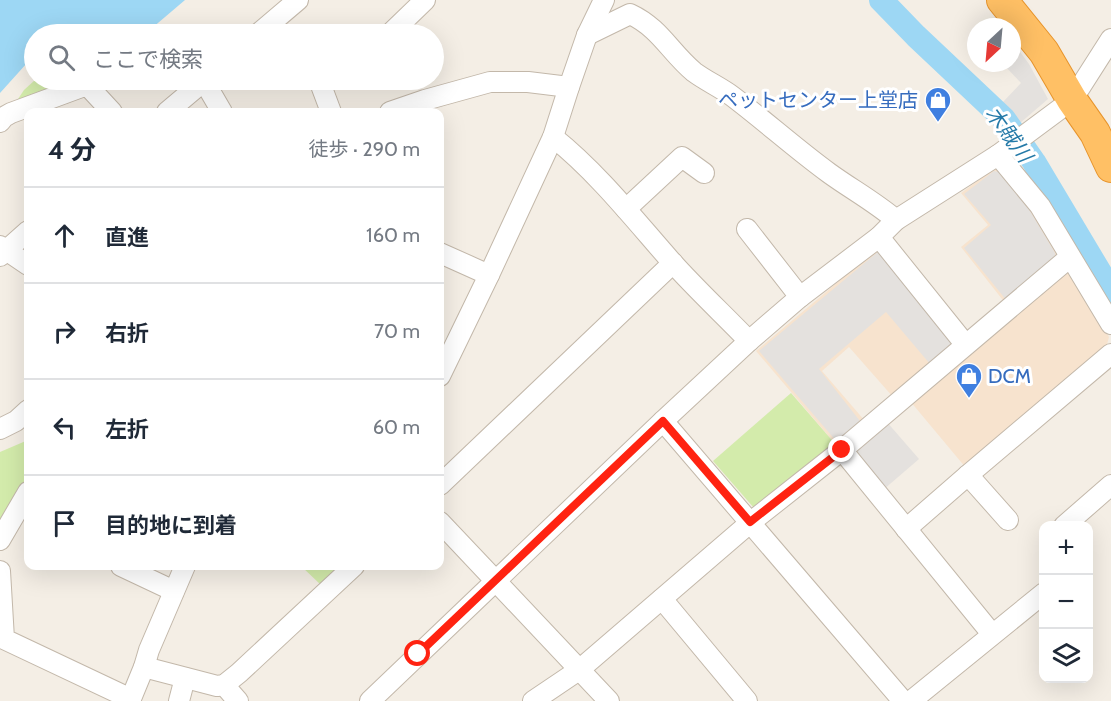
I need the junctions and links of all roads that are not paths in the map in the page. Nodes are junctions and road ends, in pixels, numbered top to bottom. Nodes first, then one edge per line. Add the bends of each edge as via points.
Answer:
1 (298, 0) edge
2 (425, 0) edge
3 (604, 0) edge
4 (1002, 0) edge
5 (1021, 0) edge
6 (270, 24) edge
7 (400, 24) edge
8 (588, 35) junction
9 (1111, 39) edge
10 (569, 87) junction
11 (73, 90) edge
12 (92, 90) edge
13 (193, 90) edge
14 (210, 90) edge
15 (323, 90) edge
16 (1077, 91) junction
17 (24, 108) edge
18 (25, 108) edge
19 (108, 108) edge
20 (172, 108) edge
21 (220, 108) edge
22 (330, 108) edge
23 (402, 108) edge
24 (0, 122) edge
25 (1111, 130) edge
26 (554, 137) junction
27 (1003, 151) junction
28 (1111, 167) edge
29 (704, 173) dead end
30 (626, 209) junction
31 (896, 219) junction
32 (747, 229) dead end
33 (24, 234) edge
34 (879, 237) junction
35 (2, 251) edge
36 (444, 255) edge
37 (1070, 257) junction
38 (24, 263) edge
39 (673, 263) junction
40 (489, 275) junction
41 (800, 297) junction
42 (1111, 324) edge
43 (749, 341) junction
44 (965, 344) junction
45 (1111, 354) edge
46 (444, 368) edge
47 (24, 414) edge
48 (663, 421) junction
49 (0, 429) edge
50 (842, 450) junction
51 (968, 475) junction
52 (444, 481) edge
53 (1111, 485) edge
54 (22, 517) edge
55 (1008, 520) dead end
56 (1069, 521) edge
57 (750, 522) junction
58 (444, 526) edge
59 (906, 529) junction
60 (0, 540) edge
61 (130, 570) edge
62 (183, 570) edge
63 (350, 570) edge
64 (0, 571) edge
65 (496, 581) junction
66 (174, 591) junction
67 (1039, 597) edge
68 (662, 599) junction
69 (992, 634) junction
70 (144, 667) junction
71 (579, 670) junction
72 (185, 678) junction
73 (224, 685) junction
74 (130, 700) edge
75 (179, 701) edge
76 (238, 701) edge
77 (370, 701) edge
78 (533, 701) edge
79 (609, 701) edge
80 (747, 701) edge
81 (903, 701) edge
82 (911, 701) edge

1 - 6 street
2 - 7 street
3 - 8 street
4 - 16 highway
5 - 16 highway
8 - 10 street
8 - 31 street via 630,14 643,21 693,71 730,94 791,144
9 - 16 street
10 - 23 street via 490,82
10 - 26 street
11 - 18 street
12 - 19 street
13 - 20 street
14 - 21 street
15 - 22 street
16 - 25 highway
16 - 27 street
16 - 28 highway
17 - 24 street
26 - 30 street
26 - 40 street
27 - 31 street
27 - 37 street
29 - 30 street via 682,158
30 - 39 street
31 - 34 street
32 - 41 street
33 - 35 street
34 - 41 street
34 - 44 street
35 - 38 street
36 - 40 street
37 - 42 street
37 - 44 street
39 - 43 street
39 - 52 street
40 - 46 street
41 - 43 street
43 - 48 street
44 - 50 street
45 - 51 street
47 - 49 street
48 - 57 street
48 - 65 street
50 - 57 street
50 - 59 street
51 - 55 street
51 - 59 street
53 - 56 street
54 - 60 street
57 - 68 street
57 - 81 street
58 - 65 street
59 - 69 street
61 - 66 street
62 - 66 street
63 - 73 street
64 - 74 street via 4,639
65 - 71 street
65 - 77 street
66 - 70 street
67 - 69 street
68 - 71 street
68 - 80 street
69 - 82 street
70 - 72 street
70 - 74 street
71 - 78 street
71 - 79 street
72 - 73 street via 217,687
72 - 75 street
73 - 76 street

